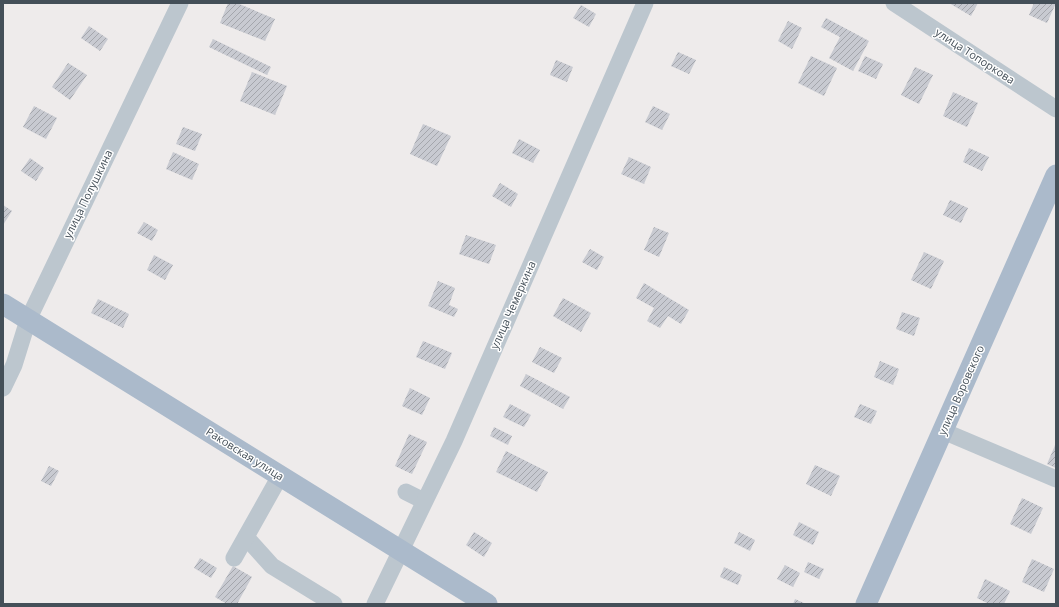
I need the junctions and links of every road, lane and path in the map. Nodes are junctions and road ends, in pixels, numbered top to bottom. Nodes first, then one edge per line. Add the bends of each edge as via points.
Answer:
1 (180, 3) edge
2 (645, 3) edge
3 (894, 3) edge
4 (1056, 109) edge
5 (1056, 175) edge
6 (3, 304) edge
7 (28, 320) junction
8 (3, 388) edge
9 (943, 431) junction
10 (280, 476) junction
11 (1056, 479) edge
12 (406, 492) dead end
13 (424, 501) junction
14 (246, 537) junction
15 (400, 550) junction
16 (234, 558) dead end
17 (334, 604) edge
18 (375, 604) edge
19 (487, 604) edge
20 (866, 604) edge

1 - 7 street, улица Полушкина
2 - 13 street, улица Чемеркина via 454,441
3 - 4 street, улица Топоркова
5 - 9 main road, улица Воровского
6 - 7 main road, Раковская улица
7 - 8 street, улица Полушкина via 14,365
7 - 10 main road, Раковская улица
9 - 11 street
9 - 20 main road, улица Воровского
10 - 14 street
10 - 15 main road, Раковская улица
12 - 13 street
13 - 15 street, улица Чемеркина
14 - 16 street
14 - 17 street via 272,566
15 - 18 street, улица Чемеркина
15 - 19 main road, Раковская улица

